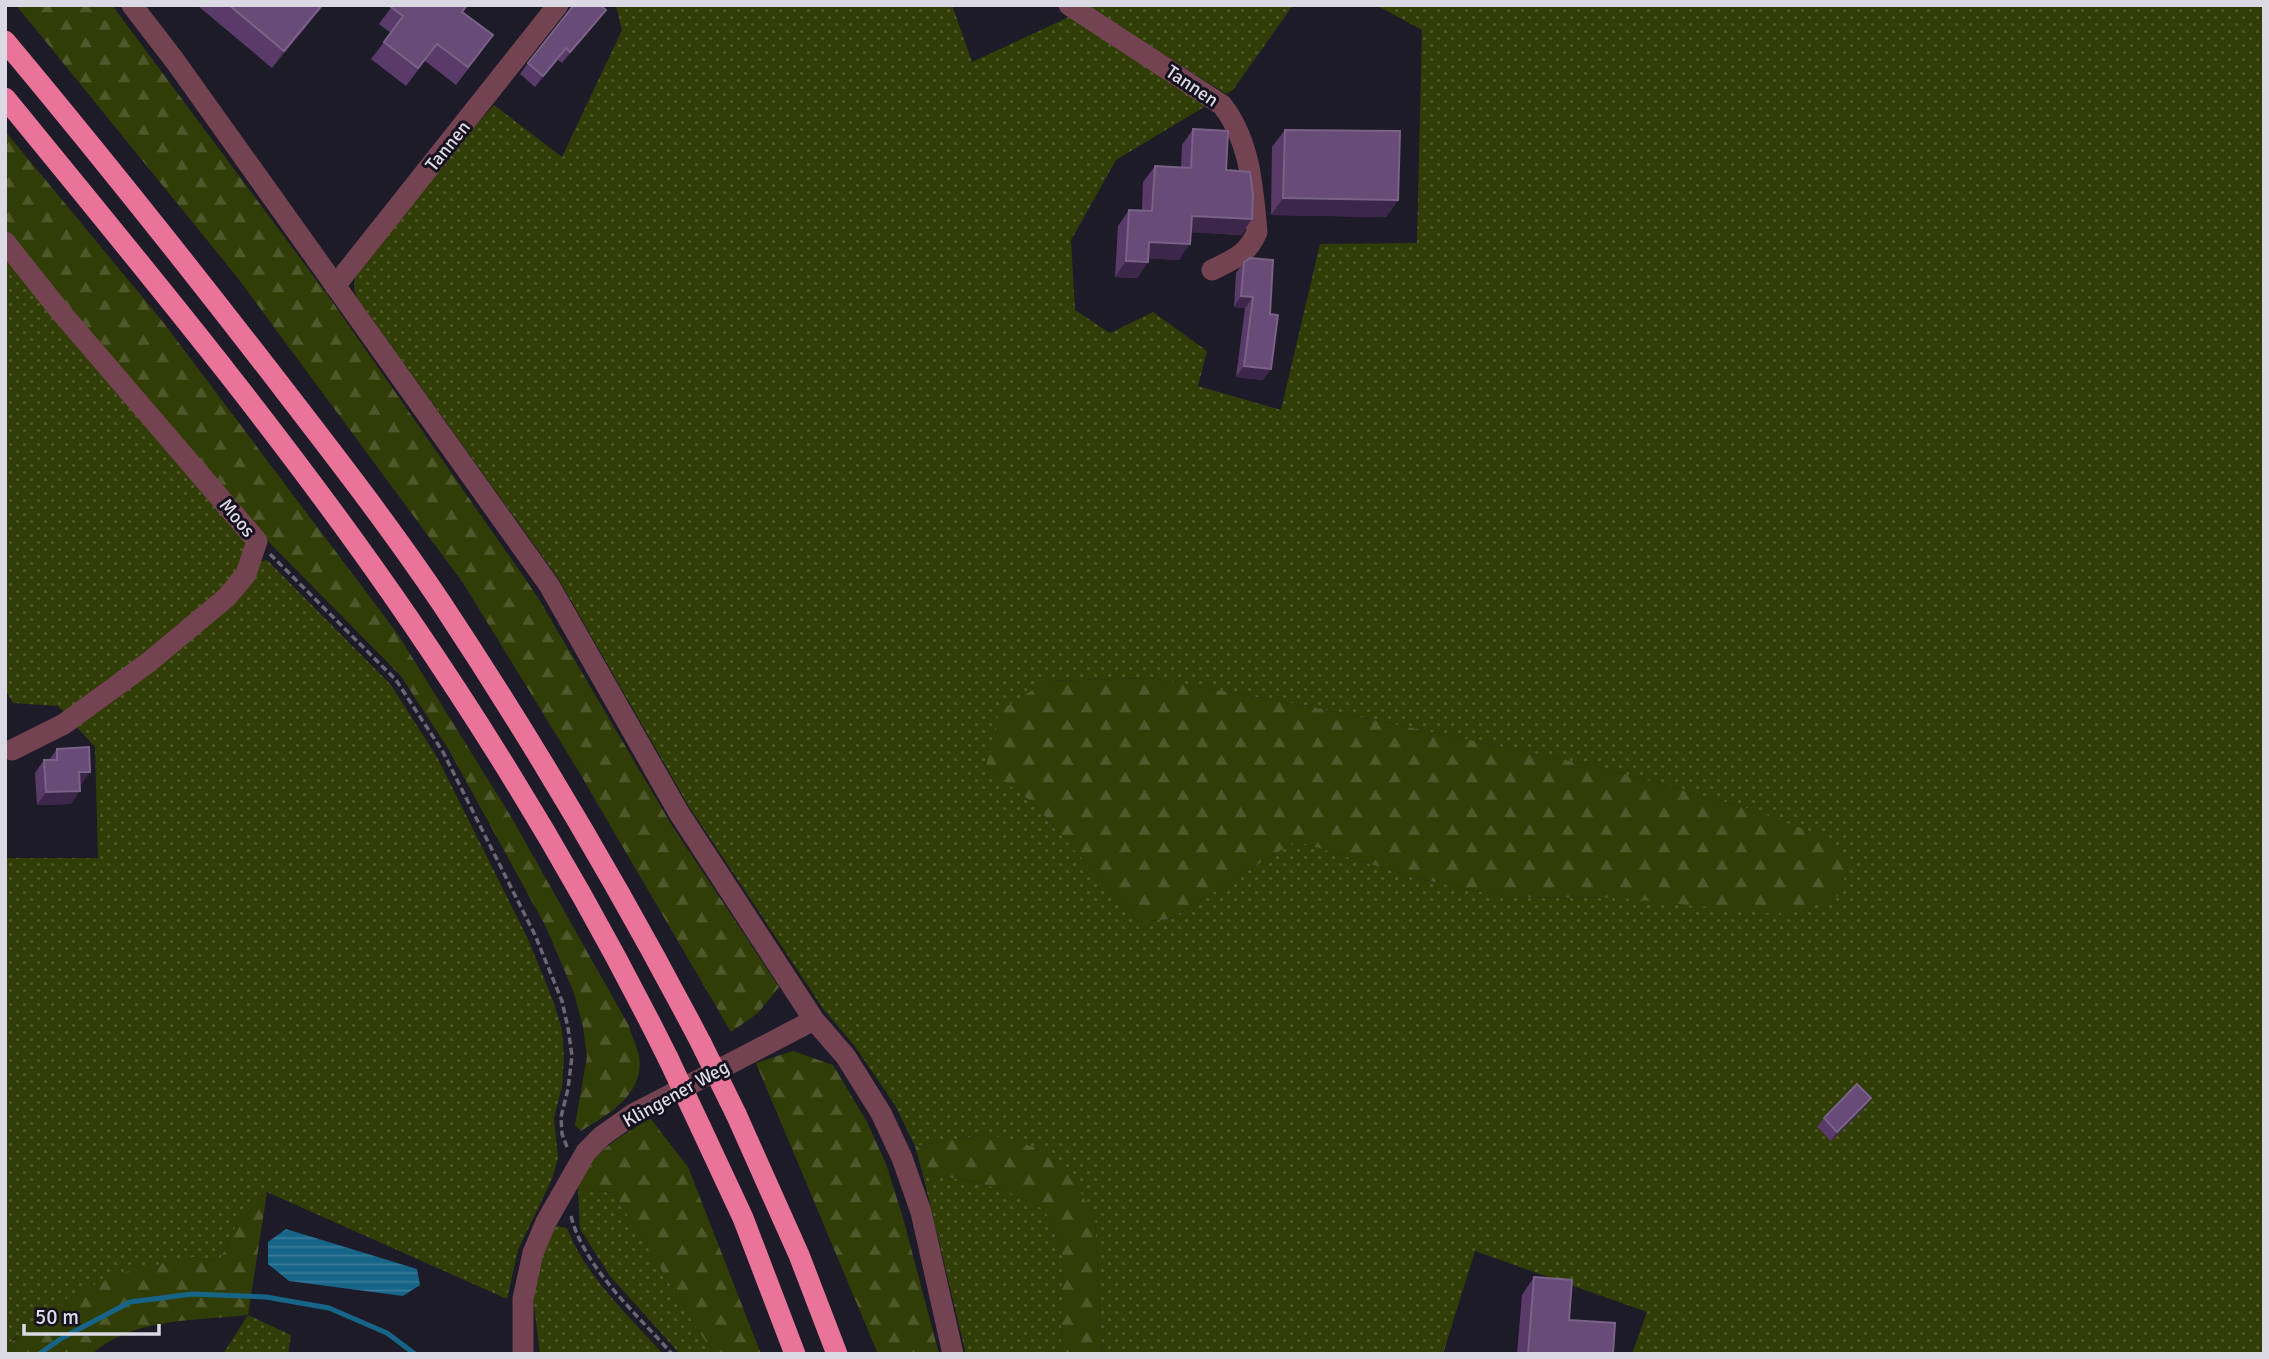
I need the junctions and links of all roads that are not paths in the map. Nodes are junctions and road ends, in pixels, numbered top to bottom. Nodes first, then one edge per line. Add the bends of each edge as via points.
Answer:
1 (132, 5) edge
2 (558, 5) edge
3 (1069, 5) edge
4 (5, 41) edge
5 (5, 98) edge
6 (5, 242) edge
7 (1212, 270) dead end
8 (335, 286) junction
9 (12, 750) dead end
10 (814, 1020) junction
11 (523, 1354) edge
12 (795, 1354) edge
13 (837, 1354) edge
14 (953, 1354) edge

1 - 8 street
2 - 8 street, Tannen
3 - 7 street, Tannen via 1222,105 1234,120 1245,148 1257,232 1243,254
4 - 13 highway, bridge via 207,289 327,446 440,602 559,786 652,949 736,1114
5 - 12 highway, bridge via 299,468 411,621 483,730 586,898 668,1058 743,1219
6 - 9 street, Moos via 257,541 246,574 217,606 64,724
8 - 10 street via 549,585 679,813
10 - 11 street, Klingener Weg via 633,1114 586,1152 533,1253 523,1299
10 - 14 street via 846,1057 902,1158 921,1212

